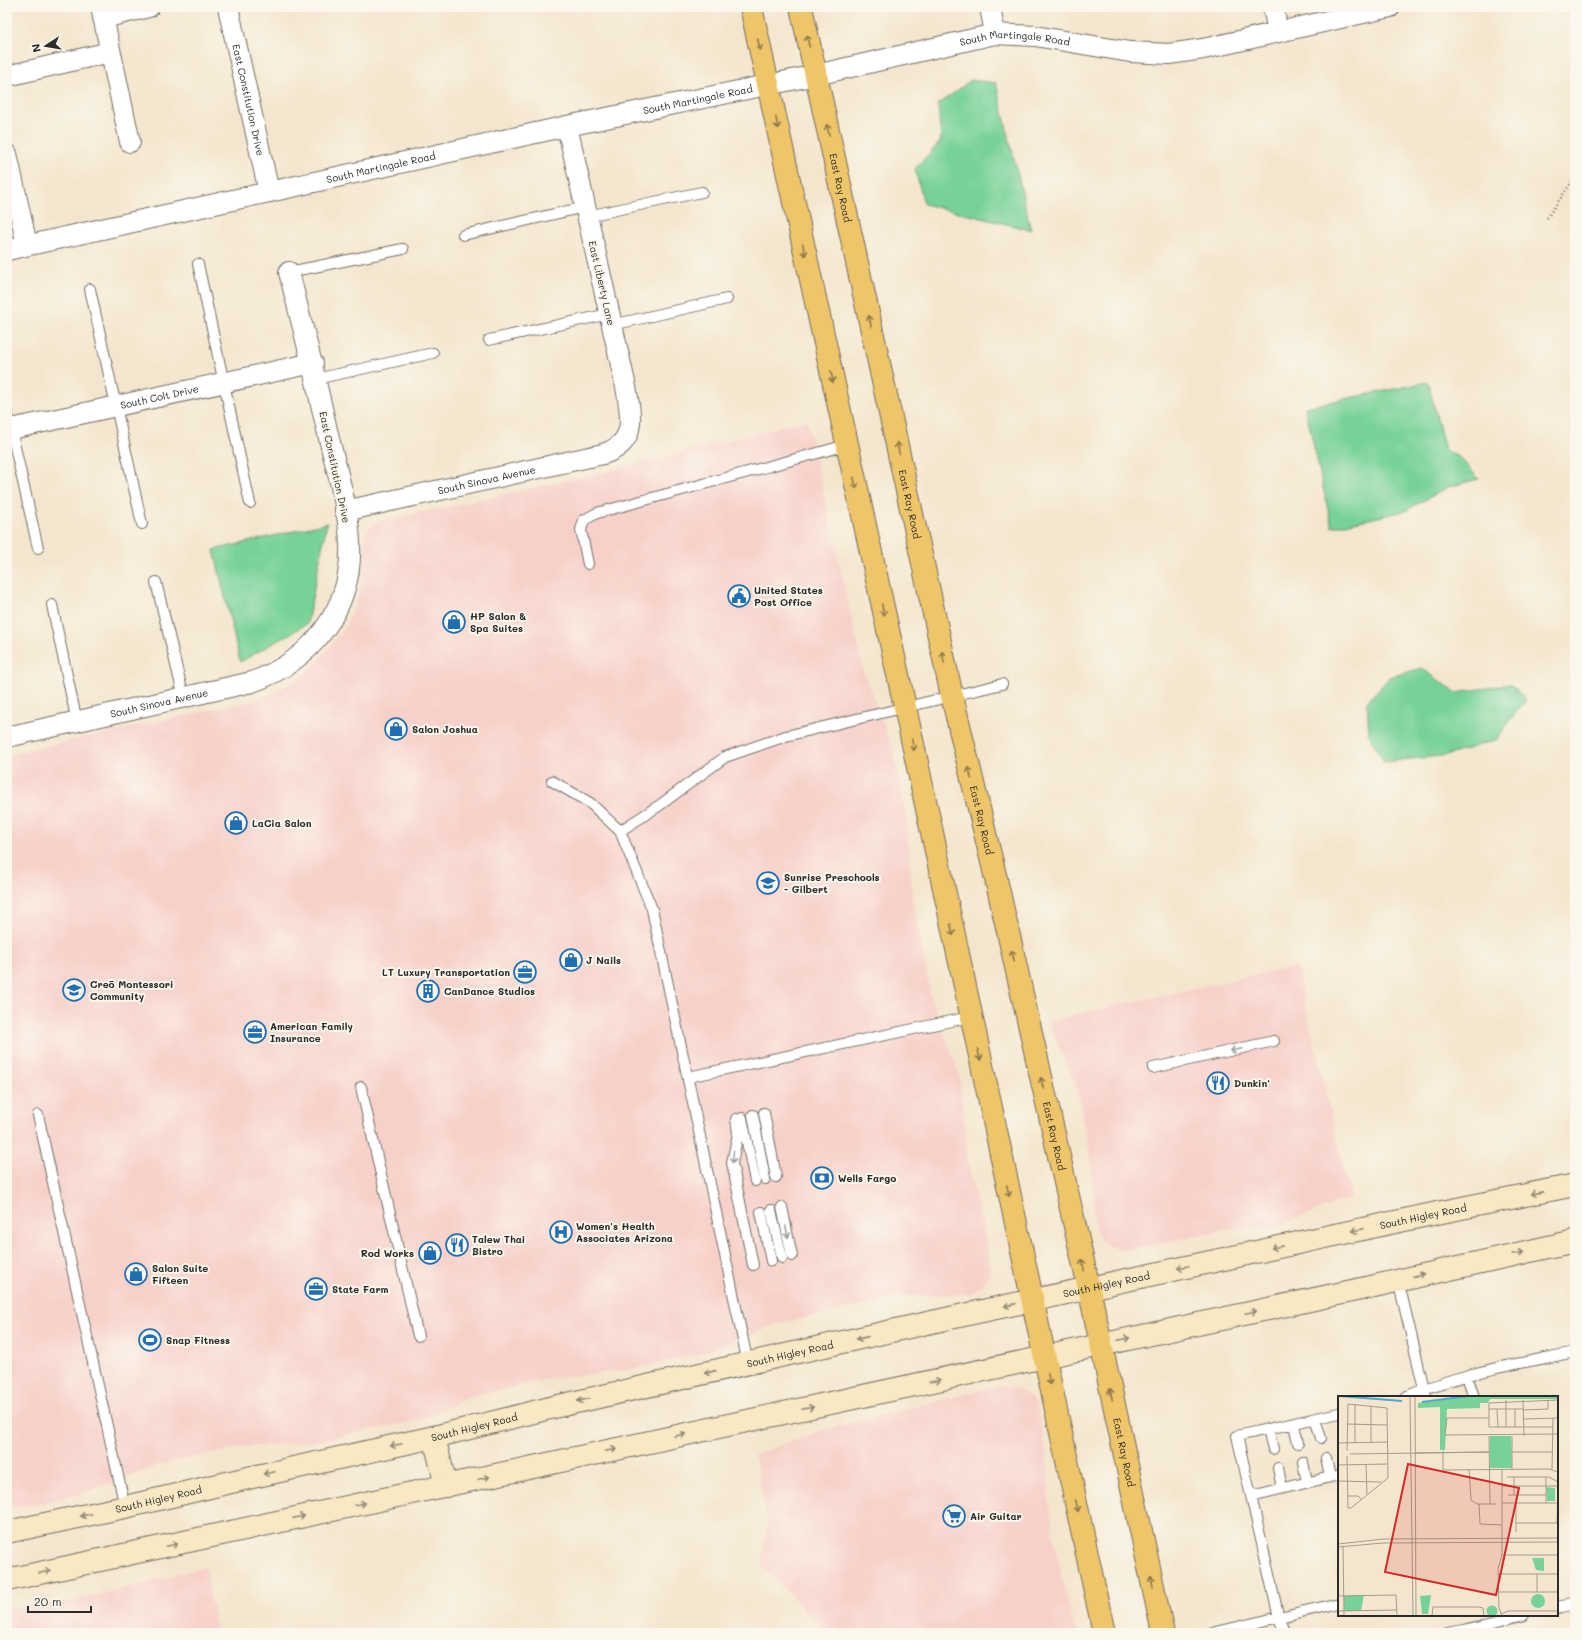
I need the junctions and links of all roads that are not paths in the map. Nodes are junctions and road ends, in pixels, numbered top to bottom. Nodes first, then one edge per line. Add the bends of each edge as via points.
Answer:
1 (149, 7) edge
2 (228, 7) edge
3 (751, 7) edge
4 (801, 7) edge
5 (990, 7) edge
6 (1273, 7) edge
7 (1390, 7) edge
8 (102, 12) edge
9 (1278, 32) junction
10 (995, 34) junction
11 (110, 52) junction
12 (816, 75) junction
13 (7, 76) edge
14 (768, 85) junction
15 (566, 126) junction
16 (130, 142) dead end
17 (7, 154) edge
18 (269, 192) junction
19 (702, 192) dead end
20 (586, 211) junction
21 (463, 235) dead end
22 (27, 245) junction
23 (403, 249) dead end
24 (7, 250) edge
25 (198, 264) dead end
26 (289, 272) joint
27 (90, 289) dead end
28 (727, 299) dead end
29 (610, 319) junction
30 (489, 340) dead end
31 (433, 353) dead end
32 (314, 371) junction
33 (224, 382) junction
34 (116, 406) junction
35 (8, 424) edge
36 (624, 440) joint
37 (847, 445) junction
38 (250, 503) dead end
39 (345, 511) junction
40 (142, 524) dead end
41 (38, 548) dead end
42 (588, 564) dead end
43 (156, 582) dead end
44 (52, 605) dead end
45 (305, 652) joint
46 (1002, 684) dead end
47 (952, 696) junction
48 (184, 698) junction
49 (905, 707) junction
50 (77, 722) junction
51 (7, 737) edge
52 (552, 781) dead end
53 (620, 831) junction
54 (970, 1017) junction
55 (1274, 1041) dead end
56 (1153, 1068) dead end
57 (688, 1077) junction
58 (361, 1087) dead end
59 (764, 1113) dead end
60 (38, 1115) dead end
61 (753, 1115) dead end
62 (776, 1177) dead end
63 (766, 1178) dead end
64 (755, 1181) dead end
65 (1575, 1185) edge
66 (782, 1207) dead end
67 (771, 1210) dead end
68 (761, 1212) dead end
69 (1575, 1241) edge
70 (792, 1256) dead end
71 (782, 1258) dead end
72 (771, 1260) dead end
73 (753, 1265) dead end
74 (1398, 1280) junction
75 (1089, 1288) junction
76 (1032, 1300) junction
77 (418, 1336) dead end
78 (1100, 1344) junction
79 (1575, 1352) edge
80 (1044, 1357) junction
81 (748, 1364) junction
82 (1467, 1376) junction
83 (1425, 1393) edge
84 (1410, 1396) edge
85 (1474, 1396) edge
86 (1338, 1413) edge
87 (1315, 1419) junction
88 (1294, 1424) junction
89 (1268, 1429) junction
90 (434, 1437) junction
91 (1321, 1438) dead end
92 (1298, 1443) dead end
93 (1273, 1449) dead end
94 (1326, 1458) dead end
95 (1303, 1462) dead end
96 (1278, 1468) dead end
97 (1334, 1476) edge
98 (1307, 1482) junction
99 (446, 1486) junction
100 (1282, 1488) junction
101 (1251, 1496) junction
102 (125, 1507) junction
103 (7, 1532) edge
104 (7, 1580) edge
105 (1575, 1603) edge
106 (1338, 1604) edge
107 (1558, 1607) edge
108 (1520, 1616) edge
109 (1279, 1618) junction
110 (1463, 1632) edge
111 (1104, 1633) edge
112 (1163, 1633) edge
113 (1212, 1633) edge
114 (1285, 1633) edge
115 (1449, 1633) edge

1 - 8 street
2 - 18 street, East Constitution Drive
3 -> 14 main road
12 -> 4 main road, East Ray Road
5 - 10 street
6 - 9 street
7 - 9 street, South Martingale Road
8 - 11 street
9 - 10 street, South Martingale Road via 1203,49 1156,55 1035,36
10 - 12 street, South Martingale Road
11 - 13 street
11 - 16 street
12 - 14 street, South Martingale Road
47 -> 12 main road, East Ray Road
14 - 15 street, South Martingale Road
14 -> 37 main road
15 - 18 street, South Martingale Road
15 - 20 street, East Liberty Lane
17 - 22 street
18 - 22 street, South Martingale Road
19 - 20 lane
20 - 21 lane
20 - 29 street, East Liberty Lane
22 - 24 street, South Martingale Road
23 - 26 lane
25 - 33 lane
26 - 32 street, East Constitution Drive
27 - 34 lane
28 - 29 lane
29 - 30 lane
29 - 36 street, East Liberty Lane via 630,412 631,424
31 - 32 lane
32 - 33 street, South Colt Drive
32 - 39 street, East Constitution Drive
33 - 34 street, South Colt Drive
33 - 38 lane
34 - 35 street, South Colt Drive
34 - 40 lane
35 - 41 lane
36 - 39 street, South Sinova Avenue via 603,454
37 - 42 lane via 597,512 584,520 581,530
37 -> 49 main road
39 - 45 street, East Constitution Drive via 350,555 344,591 328,624
43 - 48 lane
44 - 50 lane
45 - 48 street, South Sinova Avenue via 286,667 264,678
46 - 47 lane
47 - 49 lane
75 -> 47 main road, East Ray Road
48 - 50 street, South Sinova Avenue
49 - 53 lane via 786,736 725,757
49 -> 54 main road
50 - 51 street, South Sinova Avenue
52 - 53 lane via 590,803
53 - 57 lane via 652,909
54 - 57 lane
54 -> 76 main road
55 -> 56 lane
57 - 81 lane
58 - 77 lane
59 - 62 lane
60 - 102 lane
61 - 63 lane
64 -> 73 lane via 739,1118 732,1163
65 -> 75 main road, South Higley Road
66 -> 70 lane
67 - 71 lane
68 - 72 lane
74 -> 69 main road
78 -> 74 main road
74 - 83 lane
75 - 76 main road, South Higley Road
75 - 78 main road, East Ray Road
76 - 80 main road
76 -> 81 main road, South Higley Road
78 - 80 main road
112 -> 78 main road, East Ray Road
79 - 82 lane
99 -> 80 main road
80 -> 111 main road
81 -> 90 main road, South Higley Road via 554,1407
82 - 83 lane
82 - 85 lane
83 - 84 lane
86 - 87 lane
87 - 88 lane
87 - 91 lane
88 - 89 lane
88 - 92 lane
89 - 93 lane
89 - 101 lane via 1237,1436
90 - 99 main road
90 -> 102 main road, South Higley Road
94 - 97 lane
95 - 98 lane
96 - 100 lane
97 - 98 lane
98 - 100 lane
104 -> 99 main road
100 - 101 lane
101 - 109 lane
102 -> 103 main road, South Higley Road
105 - 107 lane
106 - 109 lane
108 - 110 lane
109 - 113 lane
109 - 114 lane
110 - 115 lane

